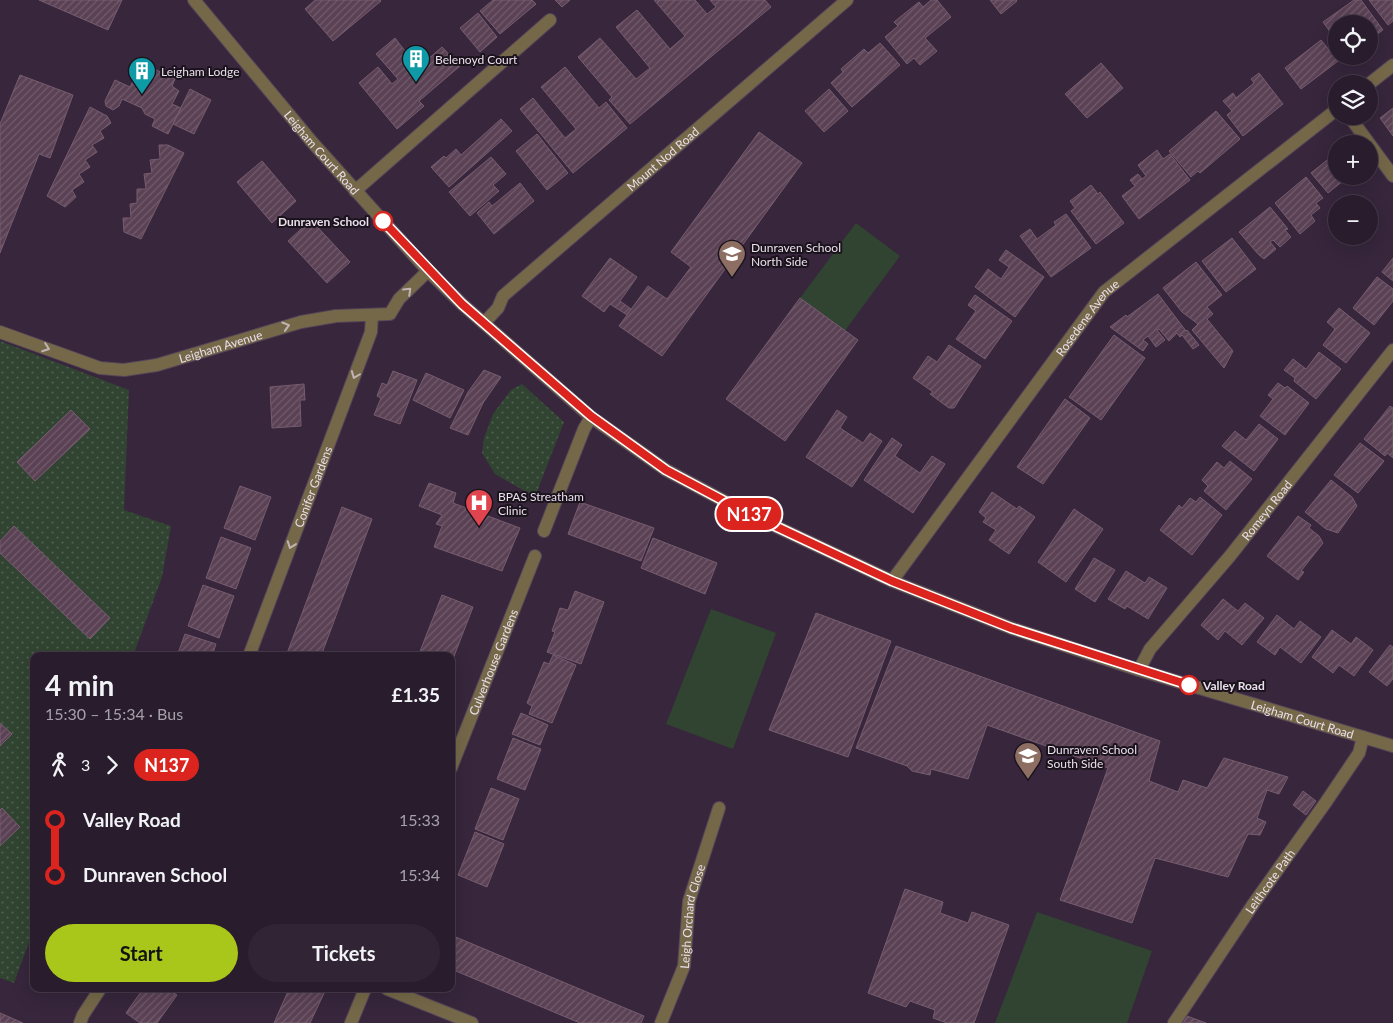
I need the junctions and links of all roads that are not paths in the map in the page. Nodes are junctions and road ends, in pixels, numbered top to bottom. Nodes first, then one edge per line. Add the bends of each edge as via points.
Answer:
1 (194, 0) edge
2 (847, 0) edge
3 (550, 20) dead end
4 (1393, 65) edge
5 (1378, 77) edge
6 (1328, 116) edge
7 (1356, 125) edge
8 (1393, 176) edge
9 (355, 191) junction
10 (428, 271) junction
11 (372, 315) junction
12 (484, 323) junction
13 (0, 332) edge
14 (1393, 350) edge
15 (591, 416) junction
16 (544, 531) dead end
17 (534, 556) dead end
18 (892, 581) junction
19 (251, 652) edge
20 (1139, 670) junction
21 (1363, 737) junction
22 (1393, 746) edge
23 (455, 758) edge
24 (719, 808) dead end
25 (98, 992) edge
26 (364, 992) edge
27 (394, 992) edge
28 (80, 1023) edge
29 (351, 1023) edge
30 (472, 1023) edge
31 (661, 1023) edge
32 (1174, 1023) edge

1 - 9 street, Leigham Court Road
2 - 12 street, Mount Nod Road via 503,296 498,308
3 - 9 street
4 - 5 street
6 - 18 street, Rosedene Avenue via 1104,292
7 - 8 street
9 - 10 street, Leigham Court Road
11 -> 10 street, Leigham Avenue via 390,314 399,299
10 - 12 street, Leigham Court Road
13 -> 11 street, Leigham Avenue via 100,368 124,370 157,365 301,322 336,316
11 -> 19 street, Conifer Gardens via 371,332
12 - 15 street, Leigham Court Road
14 - 20 street, Romeyn Road via 1230,556 1150,649
15 - 16 street
15 - 18 street, Leigham Court Road via 666,470 743,511
17 - 23 street, Culverhouse Gardens
18 - 20 street, Leigham Court Road via 1011,628
20 - 21 street, Leigham Court Road
21 - 22 street, Leigham Court Road
21 - 32 street, Leithcote Path via 1354,761
24 - 31 street, Leigh Orchard Close via 689,901 684,966
25 - 28 street
26 - 29 street
27 - 30 street

